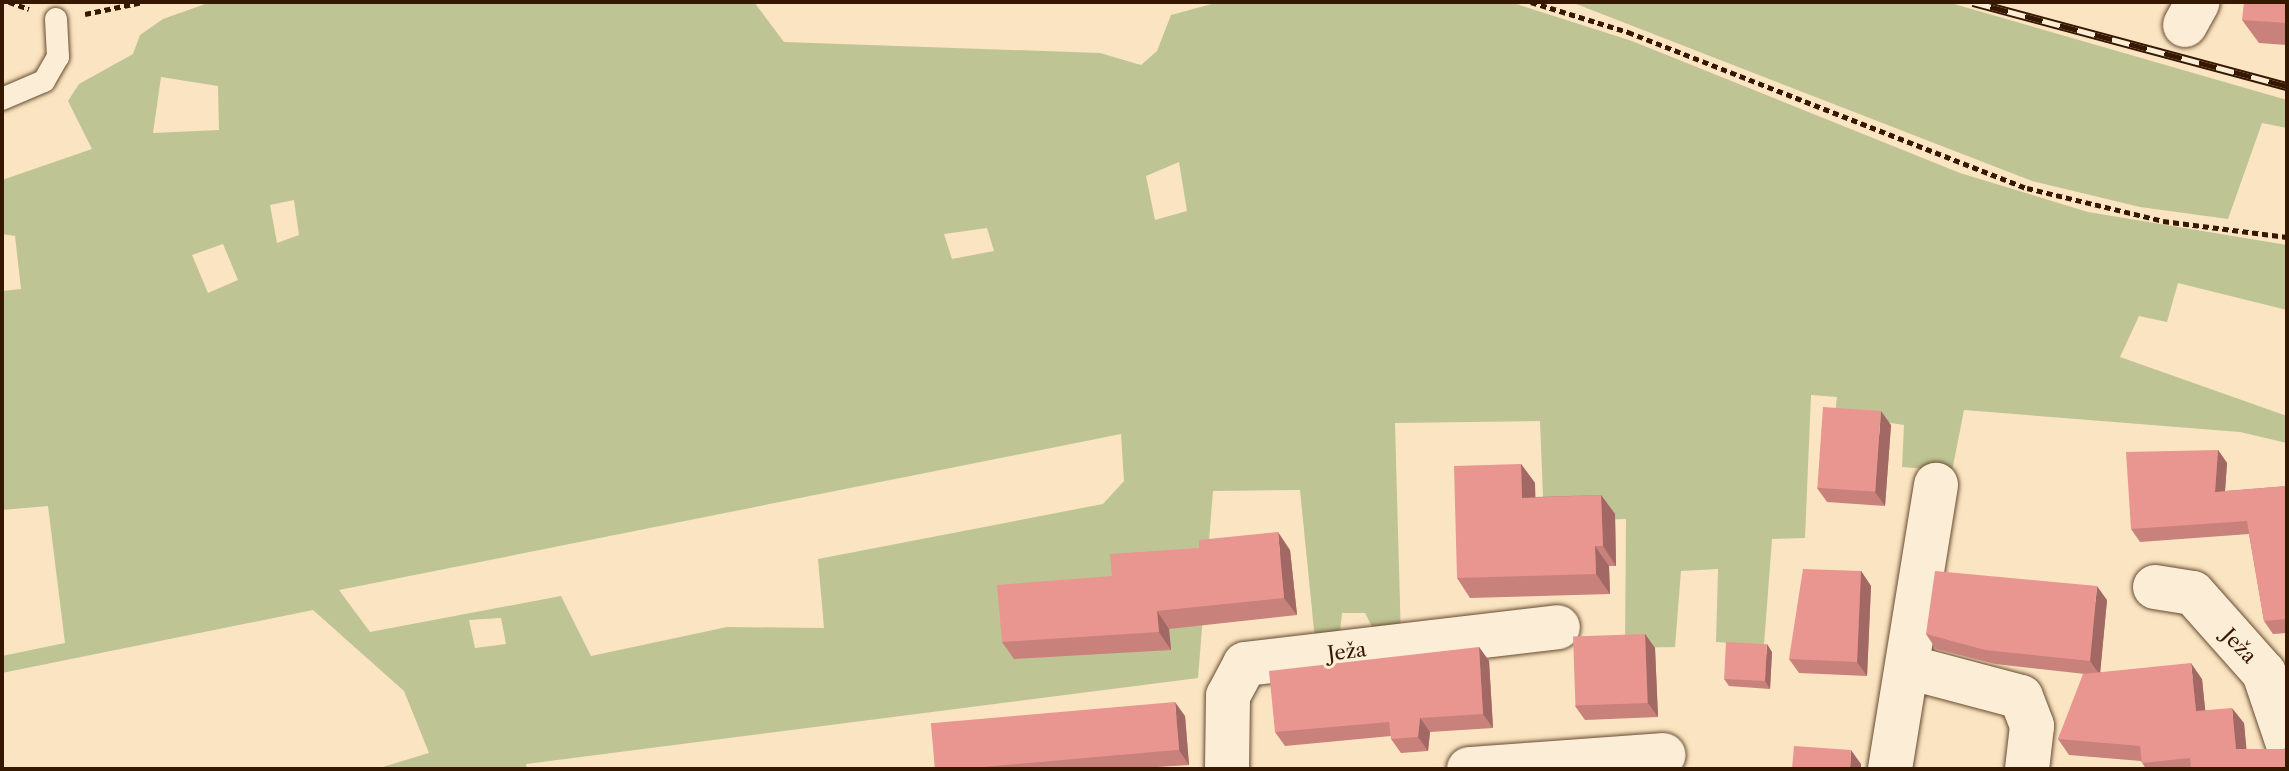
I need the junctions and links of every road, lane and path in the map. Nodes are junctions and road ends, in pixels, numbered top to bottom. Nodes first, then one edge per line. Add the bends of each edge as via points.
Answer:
1 (143, 2) edge
2 (1531, 2) edge
3 (56, 19) joint
4 (2, 99) edge
5 (2287, 237) edge
6 (1936, 485) dead end
7 (2155, 587) dead end
8 (1558, 627) dead end
9 (1908, 667) junction
10 (2287, 741) edge
11 (1663, 755) dead end
12 (1227, 769) edge
13 (1469, 769) edge
14 (1890, 769) edge
15 (2027, 769) edge

1 - 3 path
2 - 5 path via 1628,32 2027,188 2163,221
3 - 4 lane via 58,57 44,81
6 - 9 street
7 - 10 street, Ježa via 2193,593 2264,673
8 - 12 street, Ježa via 1245,664 1228,696
9 - 14 street
9 - 15 street via 2021,697 2032,726
11 - 13 street

